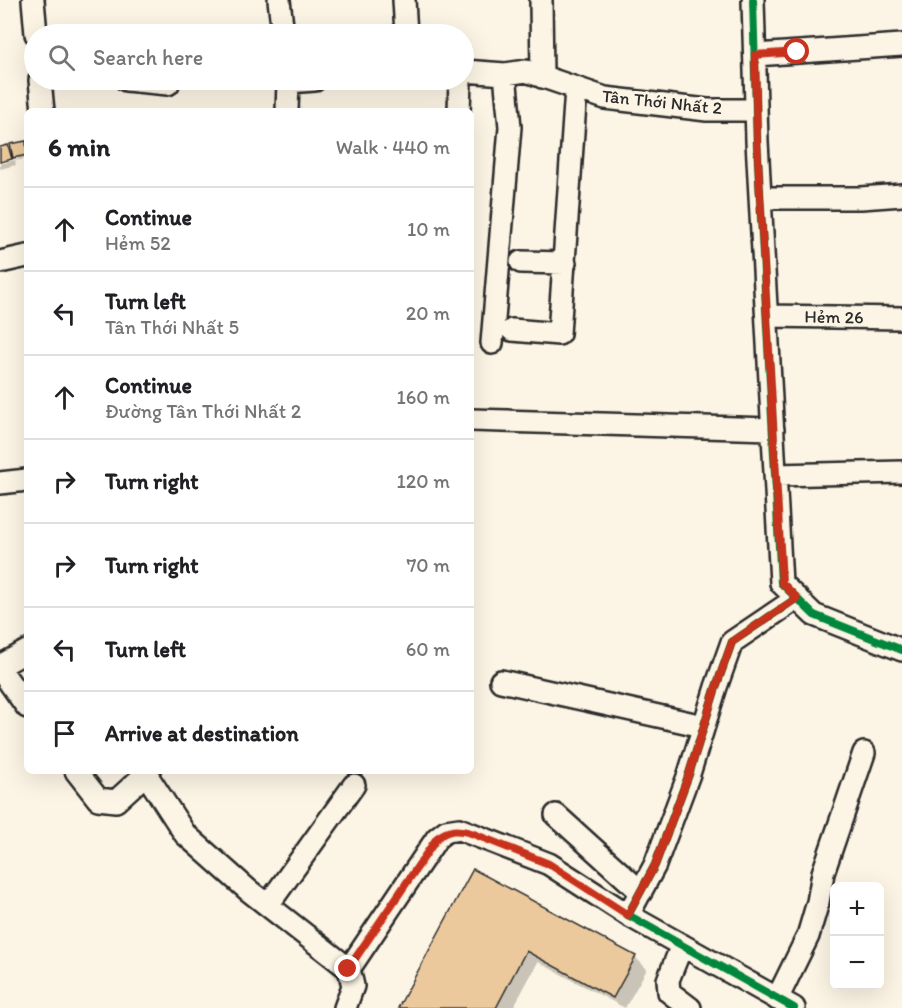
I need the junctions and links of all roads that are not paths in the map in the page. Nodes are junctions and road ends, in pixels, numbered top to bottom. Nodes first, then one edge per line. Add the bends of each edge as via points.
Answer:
1 (33, 0) edge
2 (279, 0) edge
3 (404, 0) edge
4 (541, 0) edge
5 (753, 0) edge
6 (35, 24) edge
7 (282, 24) edge
8 (405, 24) edge
9 (902, 45) edge
10 (755, 55) junction
11 (474, 72) edge
12 (505, 74) junction
13 (542, 77) junction
14 (576, 89) junction
15 (41, 90) edge
16 (287, 90) edge
17 (460, 90) edge
18 (43, 108) edge
19 (286, 108) edge
20 (459, 108) edge
21 (756, 110) junction
22 (902, 195) edge
23 (761, 198) junction
24 (24, 257) edge
25 (0, 262) edge
26 (521, 262) dead end
27 (564, 263) junction
28 (767, 316) junction
29 (902, 318) edge
30 (512, 330) dead end
31 (492, 343) dead end
32 (474, 420) edge
33 (773, 429) junction
34 (902, 472) edge
35 (776, 475) junction
36 (24, 480) edge
37 (0, 483) edge
38 (797, 598) junction
39 (902, 650) edge
40 (24, 653) edge
41 (0, 668) edge
42 (501, 681) dead end
43 (24, 703) edge
44 (703, 726) junction
45 (864, 753) dead end
46 (78, 774) edge
47 (145, 774) edge
48 (148, 774) edge
49 (354, 785) dead end
50 (556, 815) dead end
51 (641, 892) junction
52 (268, 905) junction
53 (628, 915) junction
54 (682, 945) junction
55 (348, 969) junction
56 (785, 1003) edge
57 (345, 1008) edge
58 (690, 1008) edge

1 - 6 street
2 - 7 street
3 - 8 street
4 - 13 street
5 - 10 street
9 - 10 street
10 - 21 street
11 - 12 street, Tân Thới Nhất 2
12 - 13 street, Tân Thới Nhất 2 via 526,71
12 - 31 street via 510,127
13 - 14 street, Tân Thới Nhất 2
14 - 21 street, Tân Thới Nhất 2 via 616,100 707,110
14 - 27 street
15 - 18 street
16 - 19 street
17 - 20 street
21 - 23 street
22 - 23 street
23 - 28 street
24 - 25 street
26 - 27 street
27 - 30 street via 559,334
28 - 29 street, Hẻm 26
28 - 33 street
32 - 33 street
33 - 35 street
34 - 35 street
35 - 38 street via 782,583
36 - 37 street
38 - 39 street via 814,615
38 - 44 street via 732,642
40 - 41 street
41 - 43 street
42 - 44 street
44 - 51 street via 689,774
45 - 56 street
46 - 47 street via 98,800 116,801
48 - 52 street via 185,834
49 - 52 street
50 - 51 street
51 - 53 street
52 - 55 street
53 - 54 street
53 - 55 street via 549,864 459,829 446,831 437,838
54 - 56 street
54 - 58 street via 668,980 669,992
55 - 57 street via 353,986

